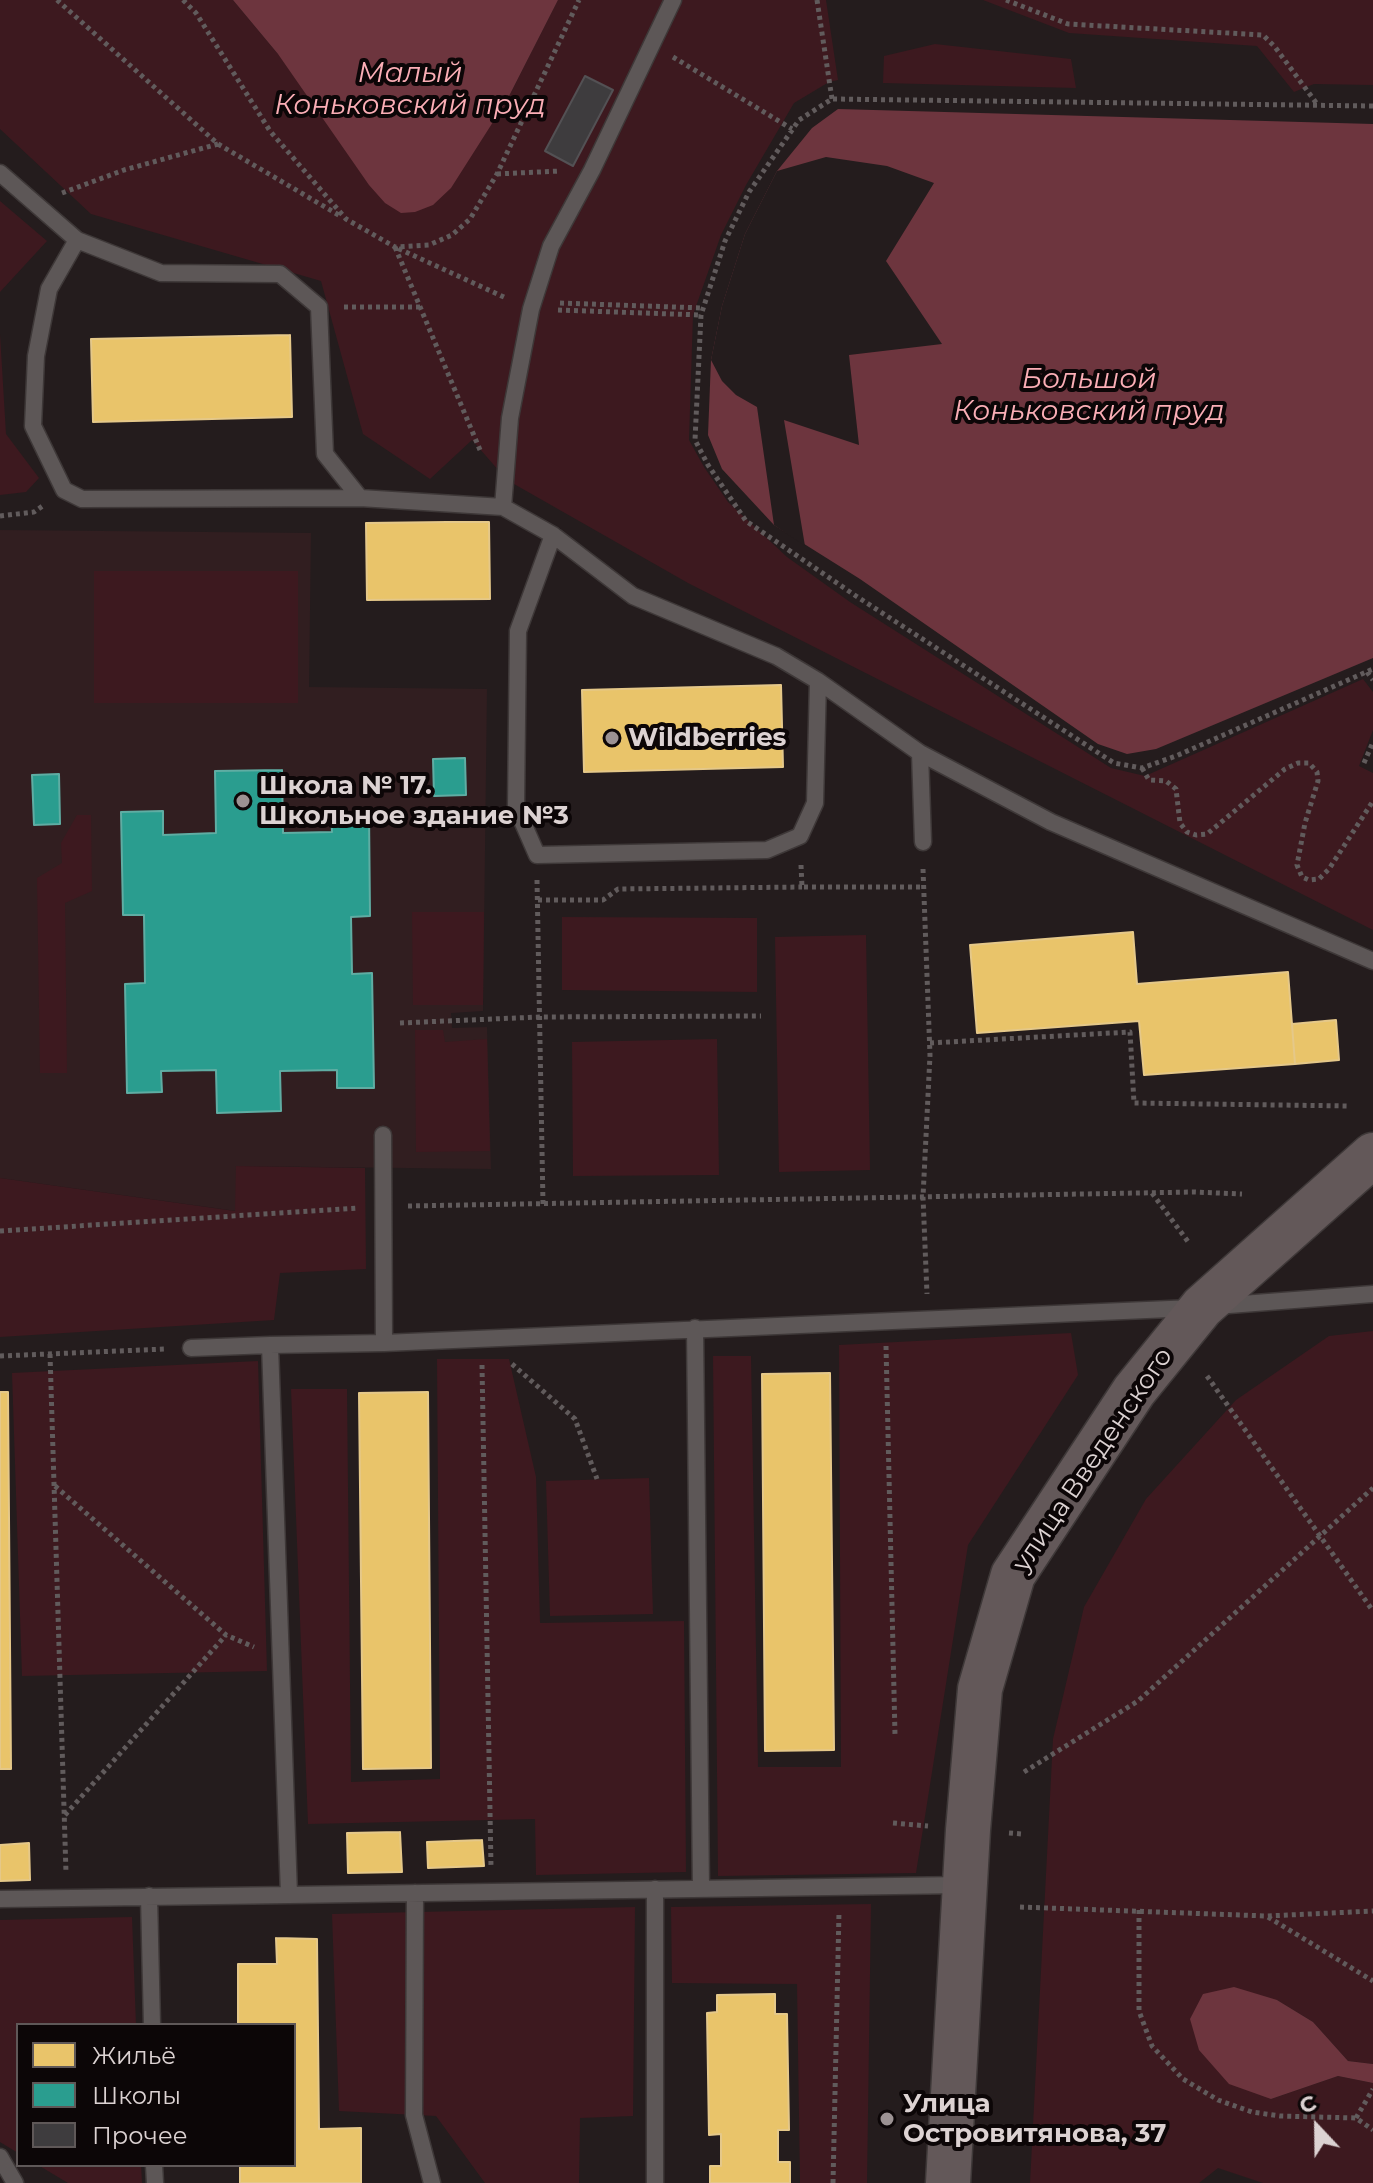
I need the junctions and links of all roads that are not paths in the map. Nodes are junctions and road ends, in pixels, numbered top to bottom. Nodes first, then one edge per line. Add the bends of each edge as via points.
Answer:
1 (673, 0) edge
2 (0, 173) edge
3 (77, 240) junction
4 (360, 498) junction
5 (503, 507) junction
6 (553, 535) junction
7 (818, 681) junction
8 (920, 753) junction
9 (923, 842) road end
10 (1373, 961) edge
11 (383, 1135) dead end
12 (1373, 1155) edge
13 (1373, 1294) edge
14 (1202, 1307) junction
15 (695, 1328) junction
16 (384, 1343) junction
17 (270, 1345) junction
18 (191, 1348) road end
19 (964, 1885) junction
20 (655, 1889) junction
21 (701, 1889) junction
22 (415, 1893) junction
23 (289, 1895) junction
24 (149, 1896) junction
25 (0, 1899) edge
26 (152, 2023) edge
27 (0, 2157) edge
28 (15, 2183) edge
29 (432, 2183) edge
30 (655, 2183) edge
31 (948, 2183) edge

1 - 5 lane via 551,246 532,306 510,418
2 - 3 lane
3 - 4 lane via 161,273 280,274 319,307 325,454
3 - 4 lane via 49,289 36,356 33,426 64,490 82,499
4 - 5 lane
5 - 6 lane
6 - 7 lane via 633,596 776,656
6 - 7 lane via 518,631 516,807 537,855 767,850 800,836 815,803
7 - 8 lane
8 - 9 lane
8 - 10 lane via 1051,822
11 - 16 lane
12 - 14 street, улица Введенского
13 - 14 lane
14 - 15 lane
14 - 19 street, улица Введенского via 1134,1391 1013,1575 980,1689
15 - 16 lane
15 - 21 lane
16 - 17 lane
17 - 18 lane
17 - 23 lane
19 - 21 lane
19 - 31 street, улица Введенского
20 - 21 lane
20 - 22 lane
20 - 30 lane
22 - 23 lane
22 - 29 lane via 414,2115
23 - 24 lane
24 - 25 lane
24 - 26 lane
27 - 28 lane

